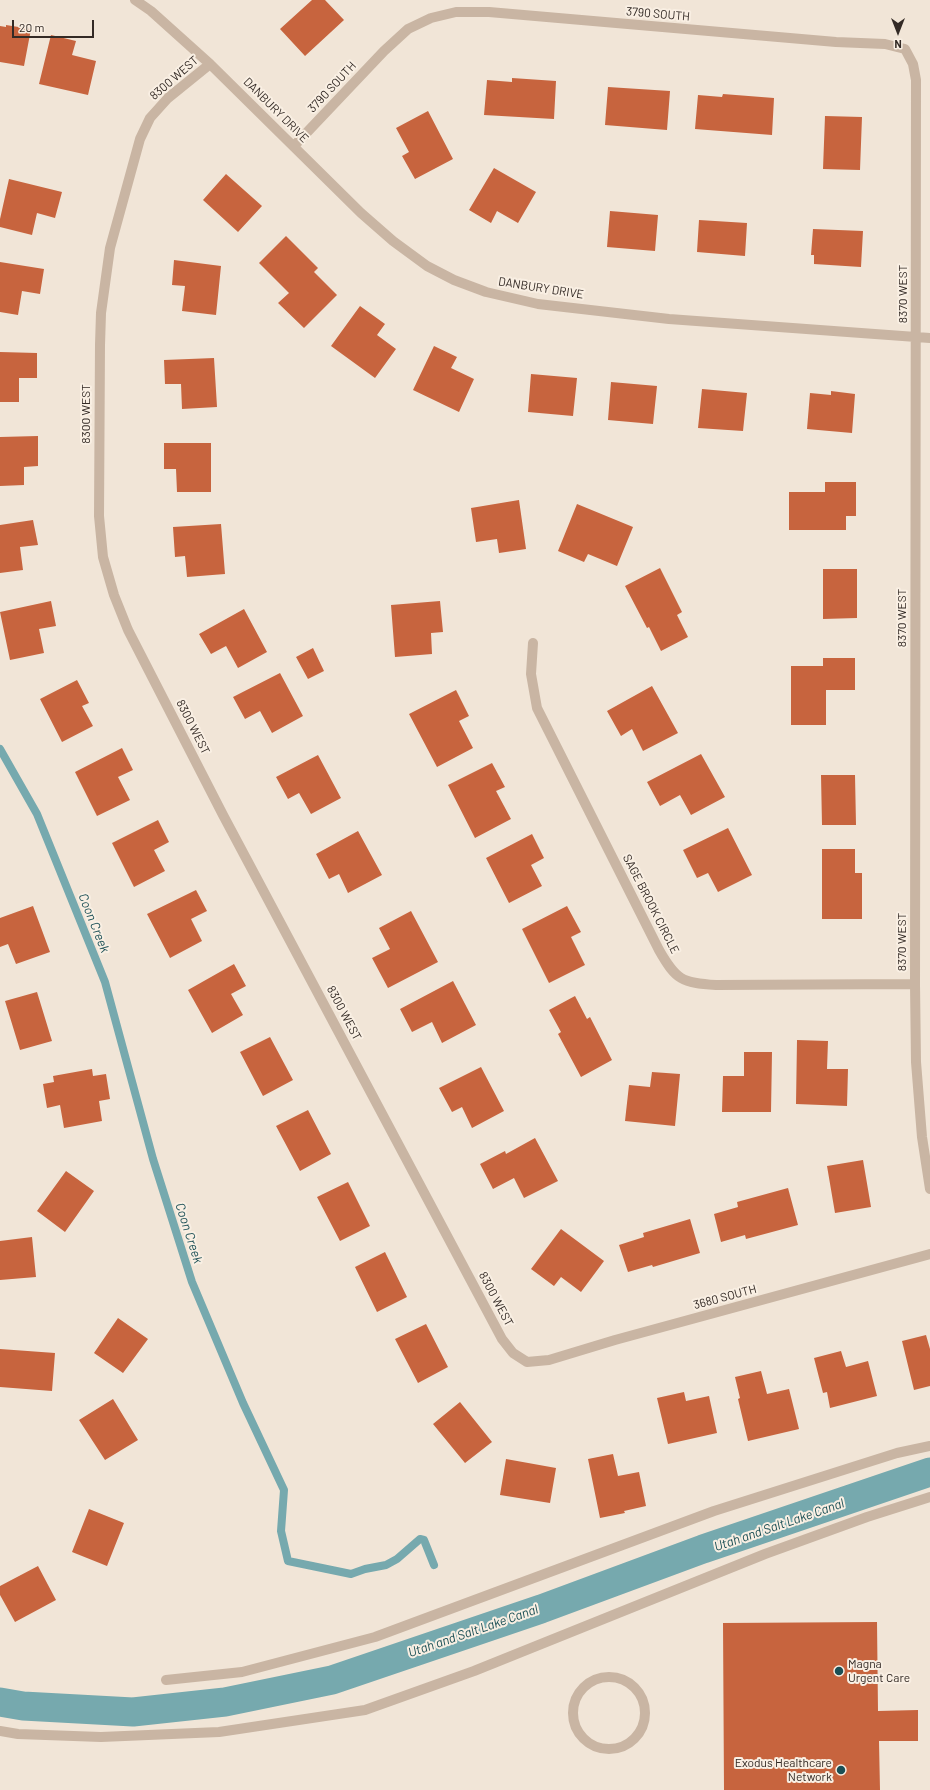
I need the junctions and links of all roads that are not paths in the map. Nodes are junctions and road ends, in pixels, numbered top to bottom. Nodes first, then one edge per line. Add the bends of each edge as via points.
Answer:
1 (135, 0) edge
2 (905, 49) joint
3 (210, 64) junction
4 (294, 146) junction
5 (916, 338) junction
6 (930, 338) edge
7 (533, 643) dead end
8 (915, 984) junction
9 (930, 1189) edge
10 (930, 1254) edge
11 (527, 1362) joint
12 (930, 1446) edge
13 (930, 1497) edge
14 (166, 1680) dead end
15 (573, 1705) joint
16 (0, 1731) edge

1 - 3 street, DANBURY DRIVE via 151,11
2 - 4 street, 3790 SOUTH via 885,44 489,12 456,12 431,18 408,29
2 - 5 street, 8370 WEST via 913,64 916,80
3 - 4 street, DANBURY DRIVE
3 - 11 street, 8300 WEST via 168,98 150,118 140,139 110,248 101,313 100,345 99,516 103,556 114,595 128,630 224,815 502,1339 513,1353
4 - 5 street, DANBURY DRIVE via 393,241 427,266 486,292 538,304 669,319
5 - 6 street, DANBURY DRIVE
5 - 8 street, 8370 WEST
7 - 8 street, SAGE BROOK CIRCLE via 531,674 537,708 665,962 680,978 692,983 716,985
8 - 9 street, 8370 WEST via 916,1062 922,1137
10 - 11 street, 3680 SOUTH via 549,1360
12 - 14 street via 897,1453 714,1511 374,1637 242,1672
13 - 16 street via 867,1516 765,1554 489,1666 366,1710 219,1732 101,1737
15 - 15 street via 575,1728 582,1738 602,1749 615,1749 636,1738 643,1727 646,1715 639,1692 619,1677 607,1676 585,1685

